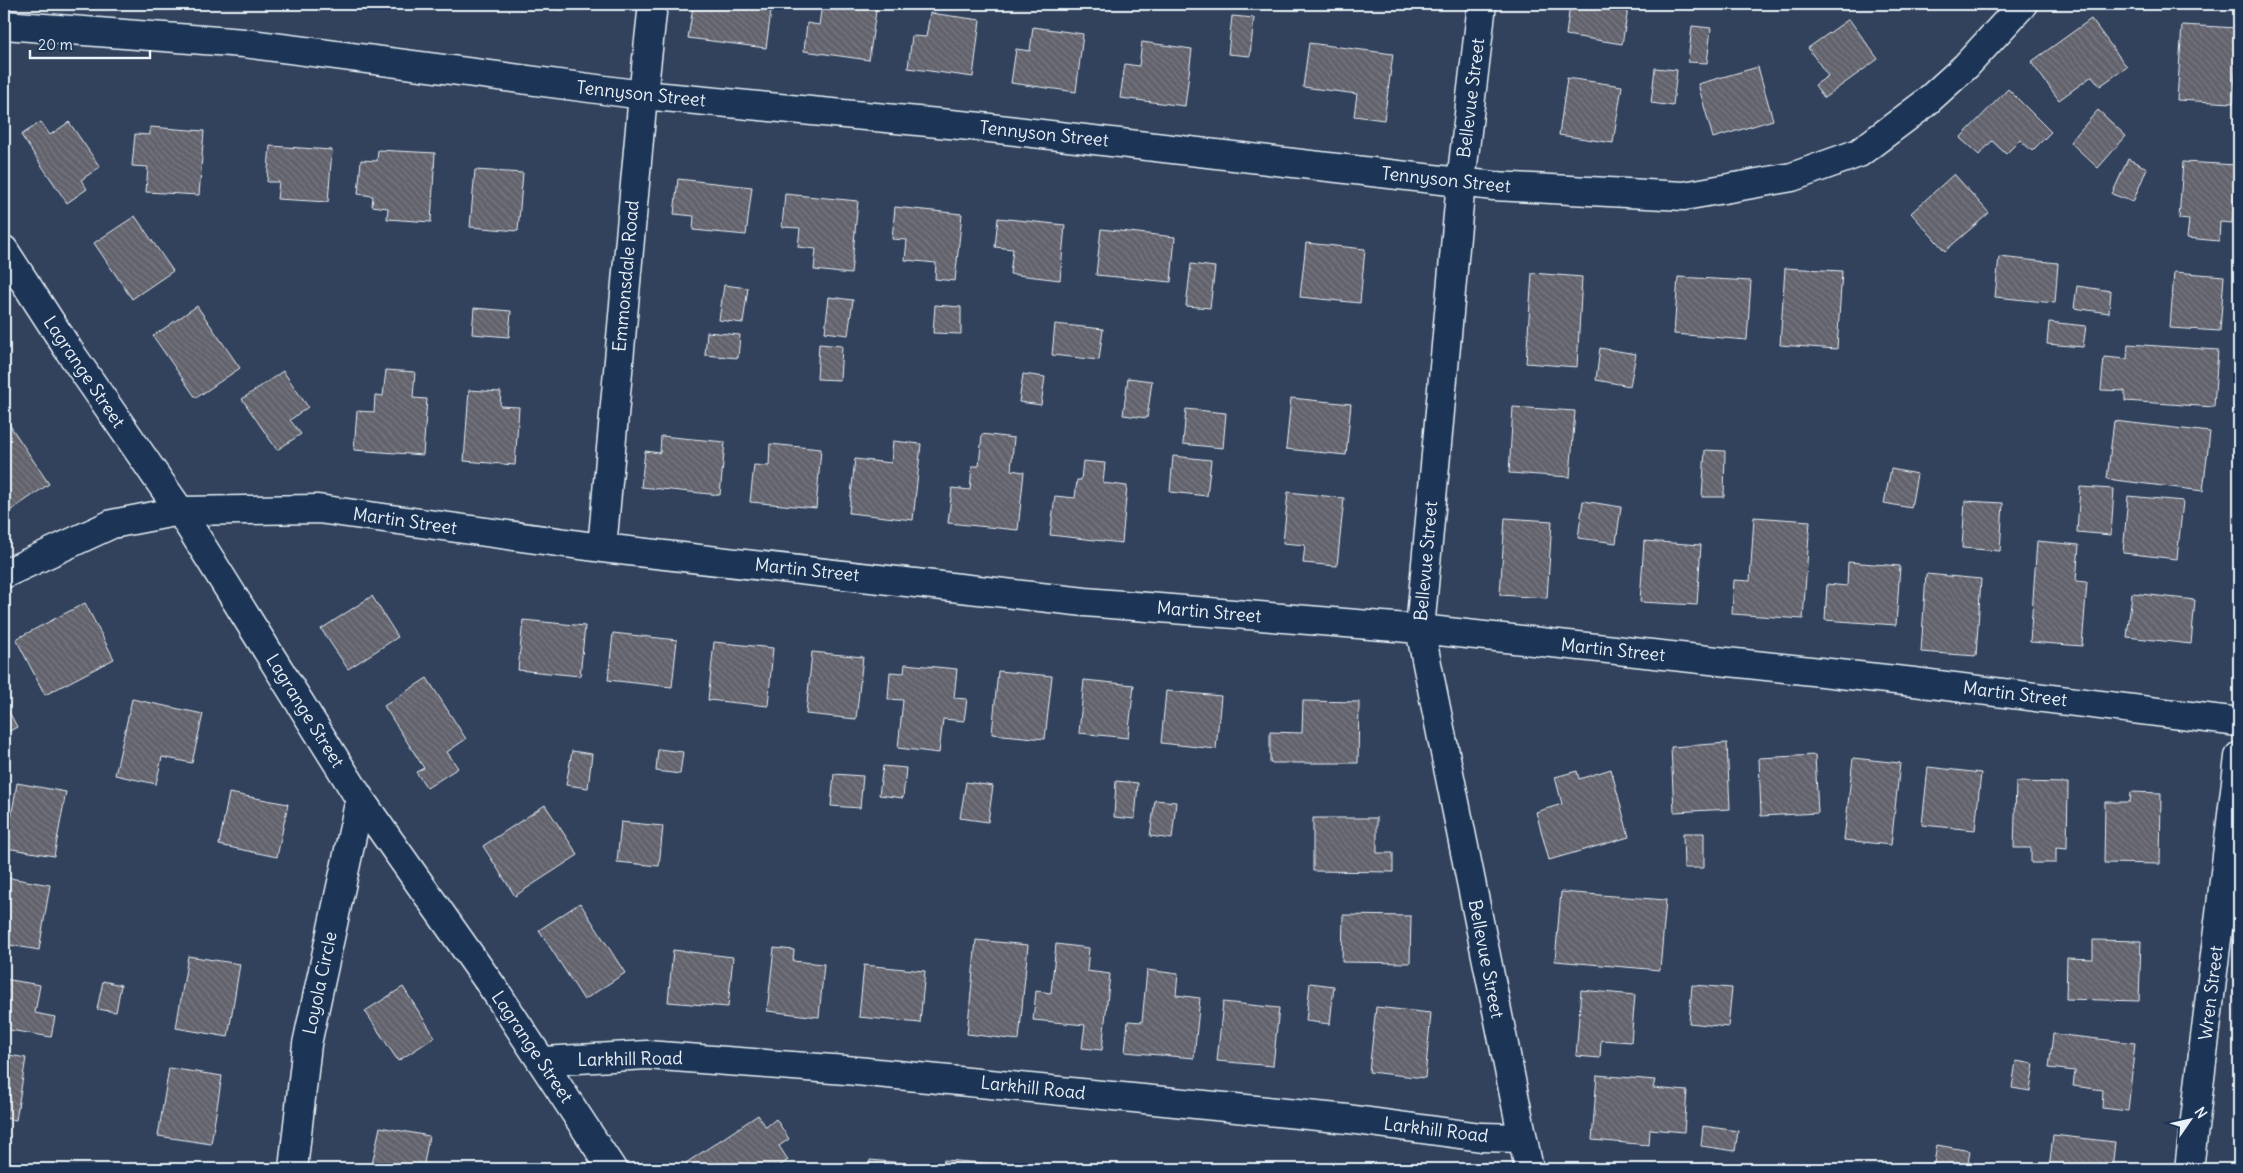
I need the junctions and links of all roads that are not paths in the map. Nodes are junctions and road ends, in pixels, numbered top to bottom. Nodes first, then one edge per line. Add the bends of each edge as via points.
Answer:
1 (653, 4) edge
2 (1482, 4) edge
3 (2023, 4) edge
4 (4, 25) edge
5 (642, 95) junction
6 (1461, 182) junction
7 (4, 250) edge
8 (180, 512) junction
9 (602, 548) junction
10 (4, 574) edge
11 (1420, 629) junction
12 (2239, 722) edge
13 (2239, 757) edge
14 (360, 799) junction
15 (543, 1061) junction
16 (1522, 1138) junction
17 (293, 1169) edge
18 (612, 1169) edge
19 (1529, 1169) edge
20 (2189, 1169) edge

1 - 5 street, Emmonsdale Road
2 - 6 street, Bellevue Street
3 - 6 street, Tennyson Street via 1966,66 1923,105 1859,153 1792,177 1684,196
4 - 5 street, Tennyson Street via 244,43
5 - 6 street, Tennyson Street via 981,127
5 - 9 street, Emmonsdale Road
6 - 11 street, Bellevue Street
7 - 8 street, Lagrange Street
8 - 9 street, Martin Street via 318,509
8 - 10 street, Martin Street via 112,524
8 - 14 street, Lagrange Street
9 - 11 street, Martin Street via 1085,602
11 - 12 street, Martin Street via 1904,681
11 - 16 street, Bellevue Street
13 - 20 street, Wren Street
14 - 15 street, Lagrange Street
14 - 17 street, Loyola Circle via 307,1044
15 - 16 street, Larkhill Road via 647,1055 846,1070 1348,1119 1481,1137
15 - 18 street, Lagrange Street
16 - 19 street, Bellevue Street

